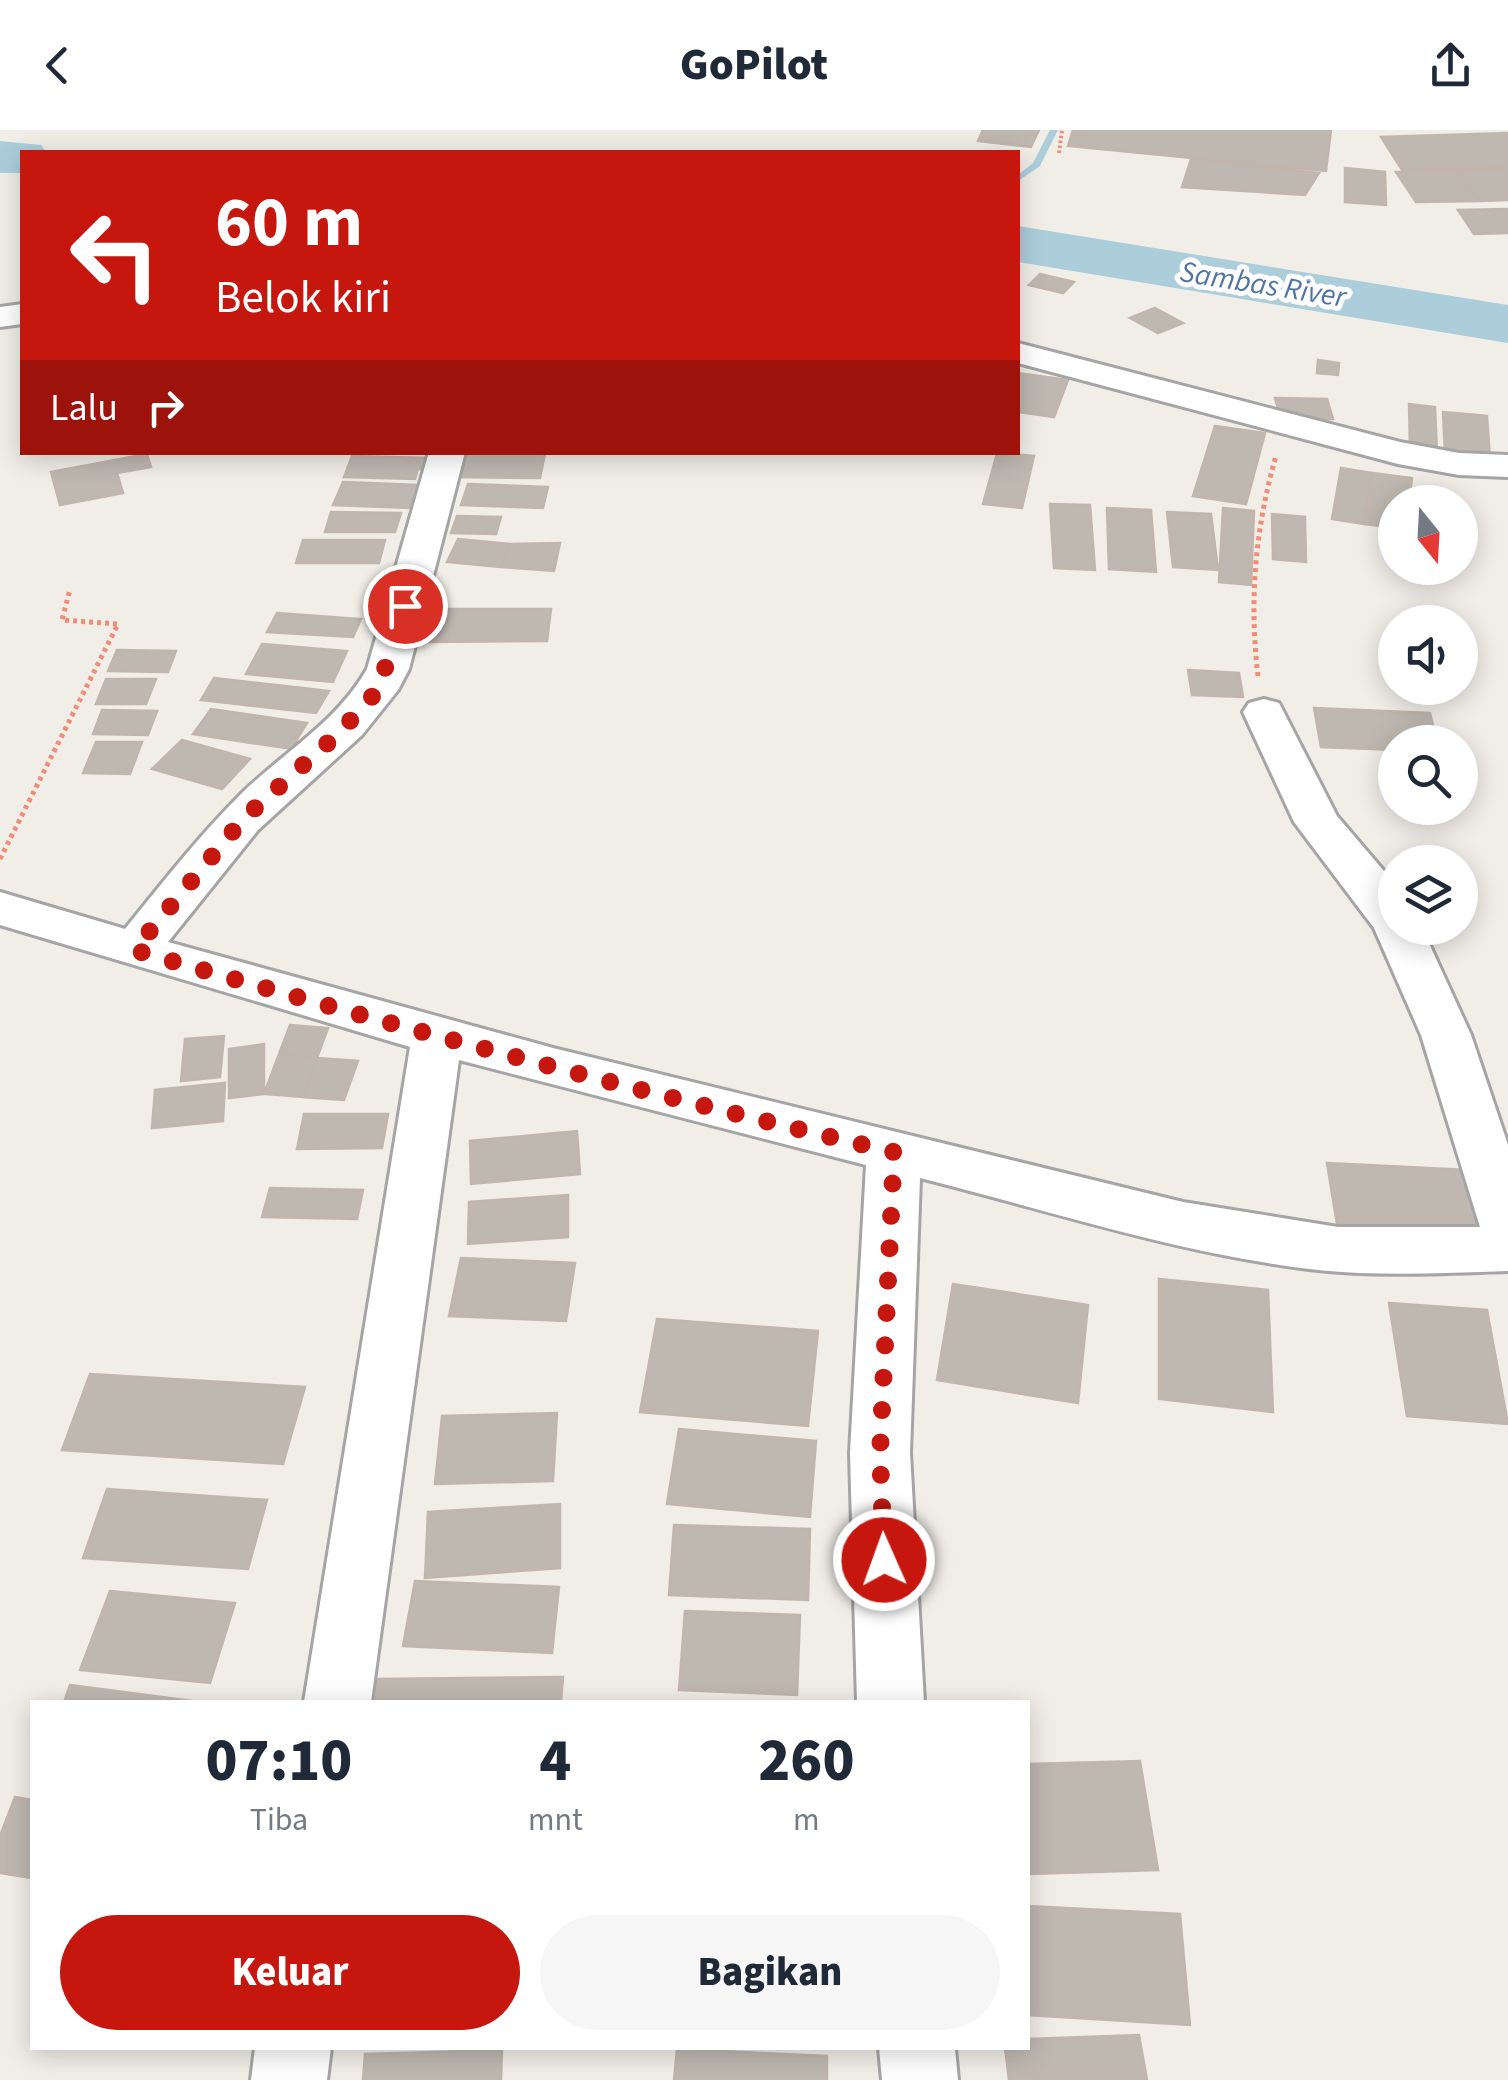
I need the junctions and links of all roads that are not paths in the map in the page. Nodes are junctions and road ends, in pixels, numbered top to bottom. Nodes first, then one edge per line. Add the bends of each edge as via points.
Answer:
1 (1020, 354) edge
2 (446, 455) edge
3 (1508, 466) edge
4 (1264, 712) road end
5 (1378, 895) edge
6 (0, 908) edge
7 (1405, 945) edge
8 (134, 950) junction
9 (437, 1038) junction
10 (894, 1152) junction
11 (1508, 1228) edge
12 (1508, 1249) edge
13 (338, 1700) edge
14 (890, 1700) edge
15 (294, 2050) edge
16 (918, 2050) edge
17 (289, 2080) edge
18 (920, 2080) edge

1 - 3 street via 1432,460
2 - 8 street via 378,690 262,798
4 - 5 street via 1317,822
6 - 8 street
7 - 11 street via 1446,1035
8 - 9 street
9 - 10 street
9 - 13 street
10 - 12 street via 1284,1243 1359,1251
10 - 14 street via 880,1453
15 - 17 street
16 - 18 street

